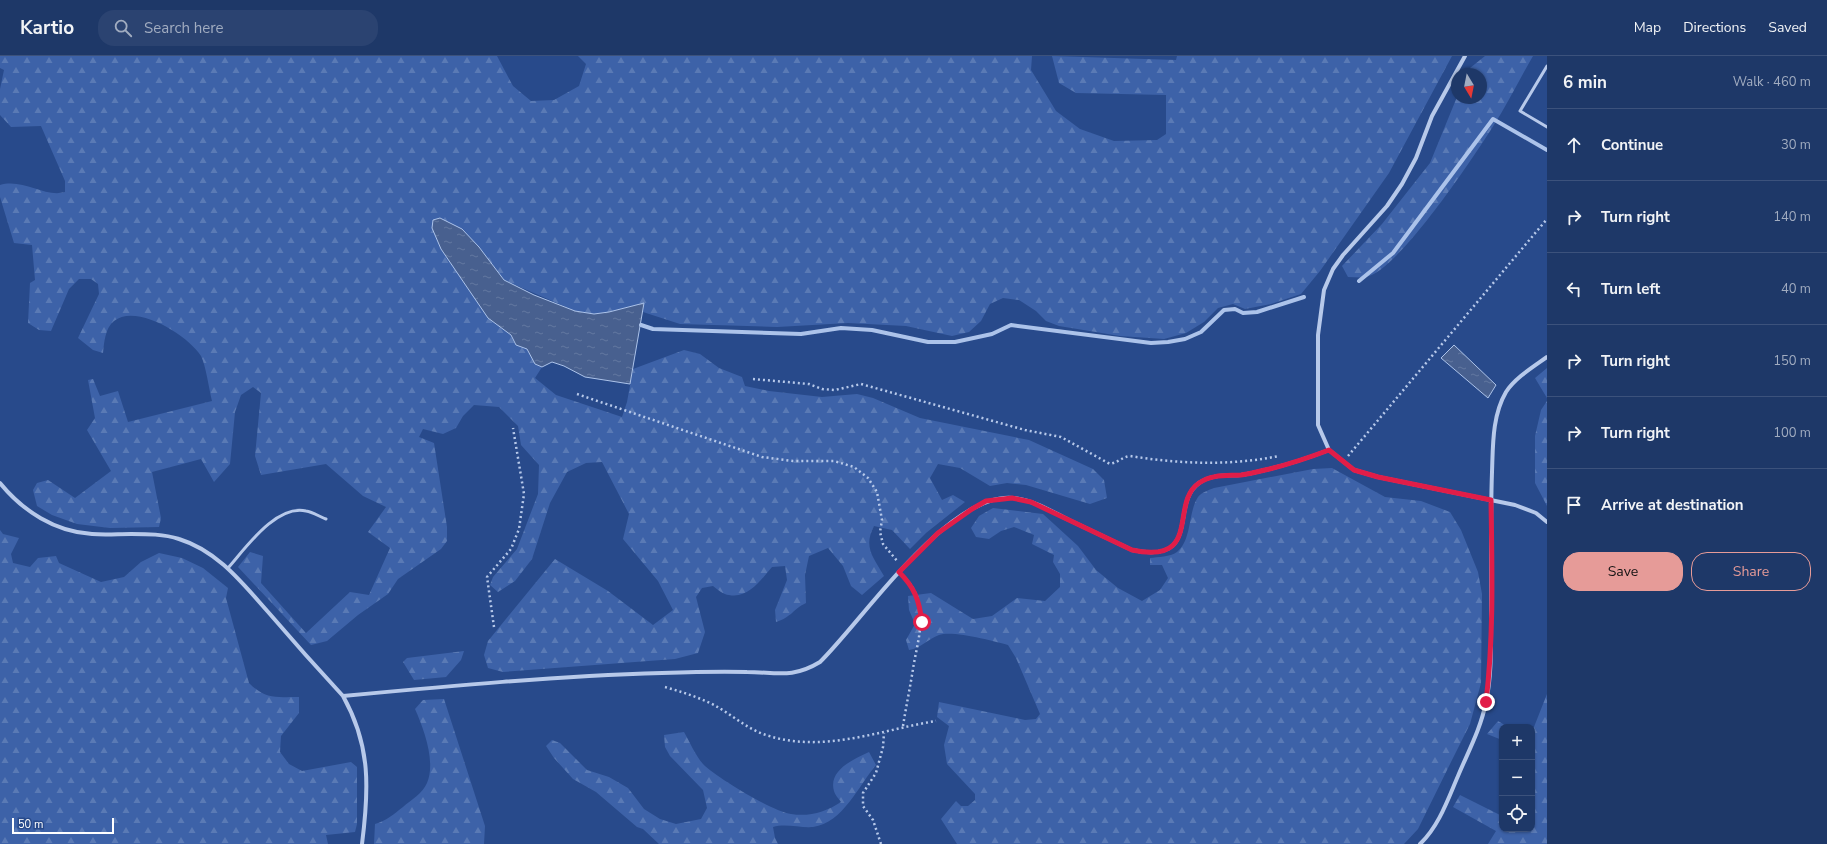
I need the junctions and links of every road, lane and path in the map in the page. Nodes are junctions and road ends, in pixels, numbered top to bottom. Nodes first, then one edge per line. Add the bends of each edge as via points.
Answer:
1 (1465, 56) edge
2 (1547, 66) edge
3 (1547, 127) edge
4 (1547, 219) edge
5 (1547, 357) edge
6 (753, 379) dead end
7 (577, 394) dead end
8 (513, 428) dead end
9 (1329, 450) junction
10 (1283, 455) dead end
11 (1343, 462) junction
12 (0, 483) edge
13 (1491, 500) junction
14 (326, 519) dead end
15 (1547, 522) edge
16 (228, 568) junction
17 (903, 568) junction
18 (899, 572) junction
19 (494, 627) dead end
20 (666, 687) dead end
21 (343, 696) junction
22 (936, 721) dead end
23 (903, 726) junction
24 (884, 733) junction
25 (362, 844) edge
26 (881, 844) edge
27 (1420, 844) edge

1 - 9 street via 1432,116 1416,158 1402,184 1387,206 1343,255 1333,269 1324,290 1318,335 1317,407 1318,424
2 - 3 lane via 1520,111
4 - 11 path
5 - 13 street via 1515,381 1506,392 1498,411 1493,438
6 - 10 path via 809,384 822,389 836,390 861,384 1025,430 1061,437 1110,464 1130,456 1180,463 1250,462
7 - 17 path via 762,457 793,461 834,461 854,467 868,478 876,492 882,520 880,532 883,544
8 - 19 path via 524,494 519,529 511,549 487,576
9 - 11 street
9 - 17 street via 1267,470 1241,475 1222,475 1200,482 1191,490 1177,539 1171,548 1158,552 1132,550 1031,502 1012,498 986,501 972,509 938,533
11 - 13 street via 1354,470 1378,477
12 - 16 street via 22,507 51,524 70,531 92,534 154,534 179,539
13 - 15 street via 1536,513
13 - 27 street via 1491,654 1486,702 1481,722 1440,817 1429,836
14 - 16 lane via 305,510 292,511 277,517
16 - 21 street
17 - 18 street
18 - 21 street via 824,658 809,669 793,673 663,673 533,680
18 - 23 path via 911,584 919,603 922,622
20 - 24 path via 713,705 764,735 782,740 827,742
21 - 25 street via 355,720 366,758 367,807
22 - 23 path
23 - 24 path
24 - 26 path via 876,773 863,793 863,806 873,820

